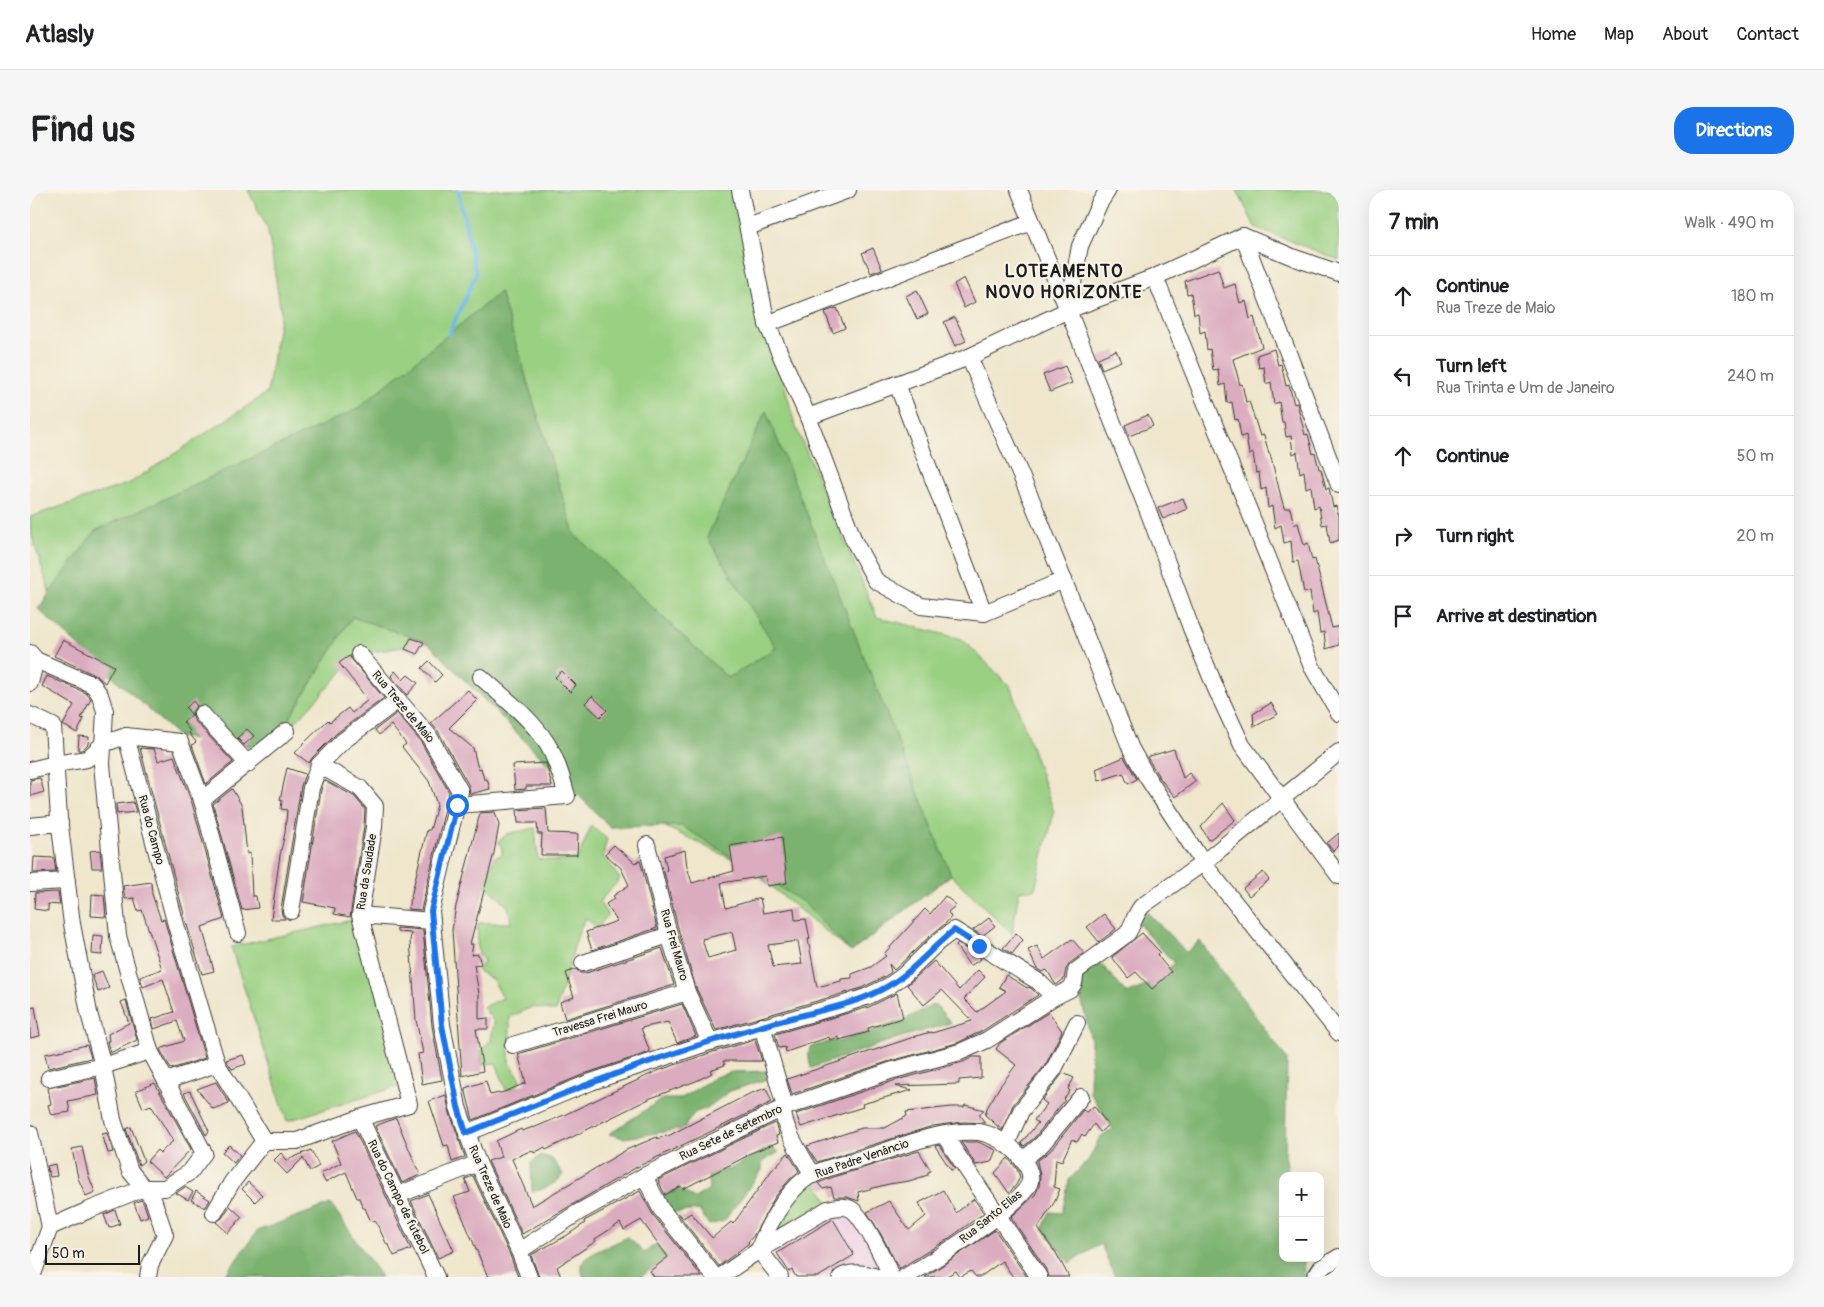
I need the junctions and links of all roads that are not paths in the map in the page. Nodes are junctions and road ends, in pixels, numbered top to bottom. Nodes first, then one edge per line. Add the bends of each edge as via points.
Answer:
1 (740, 190) edge
2 (848, 190) edge
3 (1019, 190) edge
4 (1108, 190) edge
5 (1031, 222) junction
6 (748, 227) junction
7 (1243, 236) junction
8 (1339, 273) edge
9 (1155, 277) junction
10 (1068, 310) junction
11 (767, 324) junction
12 (969, 357) junction
13 (897, 384) junction
14 (808, 417) junction
15 (1339, 485) edge
16 (1064, 580) junction
17 (984, 613) junction
18 (359, 654) dead end
19 (33, 656) edge
20 (481, 677) dead end
21 (30, 683) edge
22 (398, 700) junction
23 (1339, 713) edge
24 (202, 714) dead end
25 (30, 715) edge
26 (287, 731) dead end
27 (126, 736) junction
28 (104, 744) junction
29 (1339, 752) edge
30 (56, 764) junction
31 (248, 764) junction
32 (319, 765) junction
33 (30, 770) edge
34 (1281, 799) junction
35 (202, 800) junction
36 (457, 805) junction
37 (60, 823) junction
38 (30, 826) edge
39 (647, 845) dead end
40 (1203, 863) junction
41 (1339, 876) edge
42 (67, 881) junction
43 (30, 883) edge
44 (291, 911) dead end
45 (360, 915) junction
46 (432, 922) junction
47 (238, 932) dead end
48 (669, 935) junction
49 (582, 963) dead end
50 (687, 992) junction
51 (1054, 997) junction
52 (1077, 1023) dead end
53 (762, 1026) junction
54 (1339, 1033) edge
55 (710, 1042) junction
56 (513, 1045) dead end
57 (150, 1050) junction
58 (217, 1064) junction
59 (103, 1066) junction
60 (49, 1078) dead end
61 (166, 1081) junction
62 (1081, 1097) dead end
63 (782, 1108) junction
64 (360, 1118) junction
65 (30, 1132) edge
66 (466, 1133) junction
67 (944, 1135) junction
68 (264, 1141) junction
69 (1006, 1145) junction
70 (1023, 1160) junction
71 (478, 1163) junction
72 (813, 1175) junction
73 (644, 1176) junction
74 (144, 1188) junction
75 (398, 1195) junction
76 (214, 1213) dead end
77 (998, 1215) junction
78 (50, 1227) junction
79 (519, 1250) junction
80 (759, 1250) junction
81 (1339, 1257) edge
82 (32, 1277) edge
83 (148, 1277) edge
84 (436, 1277) edge
85 (529, 1277) edge
86 (715, 1277) edge
87 (720, 1277) edge
88 (780, 1277) edge
89 (841, 1277) edge
90 (877, 1277) edge
91 (891, 1277) edge
92 (905, 1277) edge
93 (1040, 1277) edge
94 (1315, 1277) edge

1 - 6 street
2 - 6 street
3 - 5 street
4 - 10 street via 1080,246
5 - 10 street
5 - 11 street
6 - 11 street
7 - 8 street
7 - 9 street
7 - 15 street
9 - 10 street
9 - 23 street via 1312,667
10 - 12 street
10 - 34 street via 1216,689 1242,745
11 - 14 street
12 - 13 street
12 - 16 street
13 - 14 street
13 - 17 street
14 - 17 street via 854,541 876,581 921,606
16 - 17 street
16 - 40 street via 1132,749
18 - 22 street, Rua Treze de Maio
19 - 21 street
19 - 28 street via 93,685 105,711
20 - 36 street via 533,725 547,743 567,796
22 - 32 street via 343,741
22 - 36 street, Rua Treze de Maio via 429,736 460,791
24 - 31 street
25 - 30 street via 53,726
26 - 31 street
27 - 28 street
27 - 35 street via 180,742
27 - 58 street, Rua do Campo
28 - 30 street via 87,760
28 - 57 street via 102,764 118,936
29 - 34 street, Rua Sete de Setembro
30 - 33 street
30 - 37 street
31 - 35 street
32 - 44 street via 311,788
32 - 45 street, Rua da Saudade via 360,788 375,806
34 - 40 street, Rua Sete de Setembro
34 - 41 street
35 - 47 street
36 - 46 street, Rua Treze de Maio via 431,911
37 - 38 street
37 - 42 street
39 - 48 street, Rua Frei Mauro
40 - 51 street, Rua Sete de Setembro via 1142,906 1127,934 1076,971 1070,989
40 - 54 street
42 - 43 street
42 - 59 street via 89,1013
45 - 46 street
45 - 64 street, Rua da Saudade via 409,1104
46 - 66 street, Rua Treze de Maio via 442,1025
48 - 49 street
48 - 50 street, Rua Frei Mauro
50 - 55 street, Rua Frei Mauro
50 - 56 street, Travessa Frei Mauro
51 - 53 street via 1039,982 954,930 889,986 841,1005
51 - 63 street, Rua Sete de Setembro via 987,1040 960,1052 890,1071
52 - 69 street via 1054,1069 1021,1111
53 - 55 street
53 - 63 street via 784,1102
55 - 66 street via 591,1082
57 - 59 street
57 - 61 street
58 - 61 street
58 - 68 street, Rua do Campo
59 - 60 street
59 - 74 street via 113,1120 130,1171
61 - 74 street via 204,1153 190,1172 165,1188
62 - 70 street via 1042,1144
63 - 72 street via 786,1123
63 - 73 street, Rua Sete de Setembro
64 - 68 street via 297,1141
64 - 75 street, Rua do Campo de futebol
65 - 78 street
66 - 71 street, Rua Treze de Maio
67 - 69 street via 981,1132
67 - 72 street, Rua Padre Venâncio via 922,1139
67 - 77 street
68 - 76 street via 232,1182
69 - 70 street
70 - 77 street, Rua Santo Elias via 1029,1169 1030,1181 1023,1193
71 - 75 street
71 - 79 street, Rua Treze de Maio
72 - 80 street, Rua Padre Venâncio via 794,1189 767,1230
73 - 79 street, Rua Sete de Setembro
73 - 86 street via 661,1209
74 - 78 street
74 - 83 street via 153,1198 165,1236 150,1265
75 - 84 street, Rua do Campo de futebol
77 - 92 street, Rua Santo Elias via 933,1262
77 - 93 street
78 - 82 street
79 - 85 street, Rua Treze de Maio
80 - 87 street
80 - 88 street
80 - 91 street via 828,1209 850,1208 858,1215
81 - 94 street via 1321,1268
89 - 90 street via 859,1273

